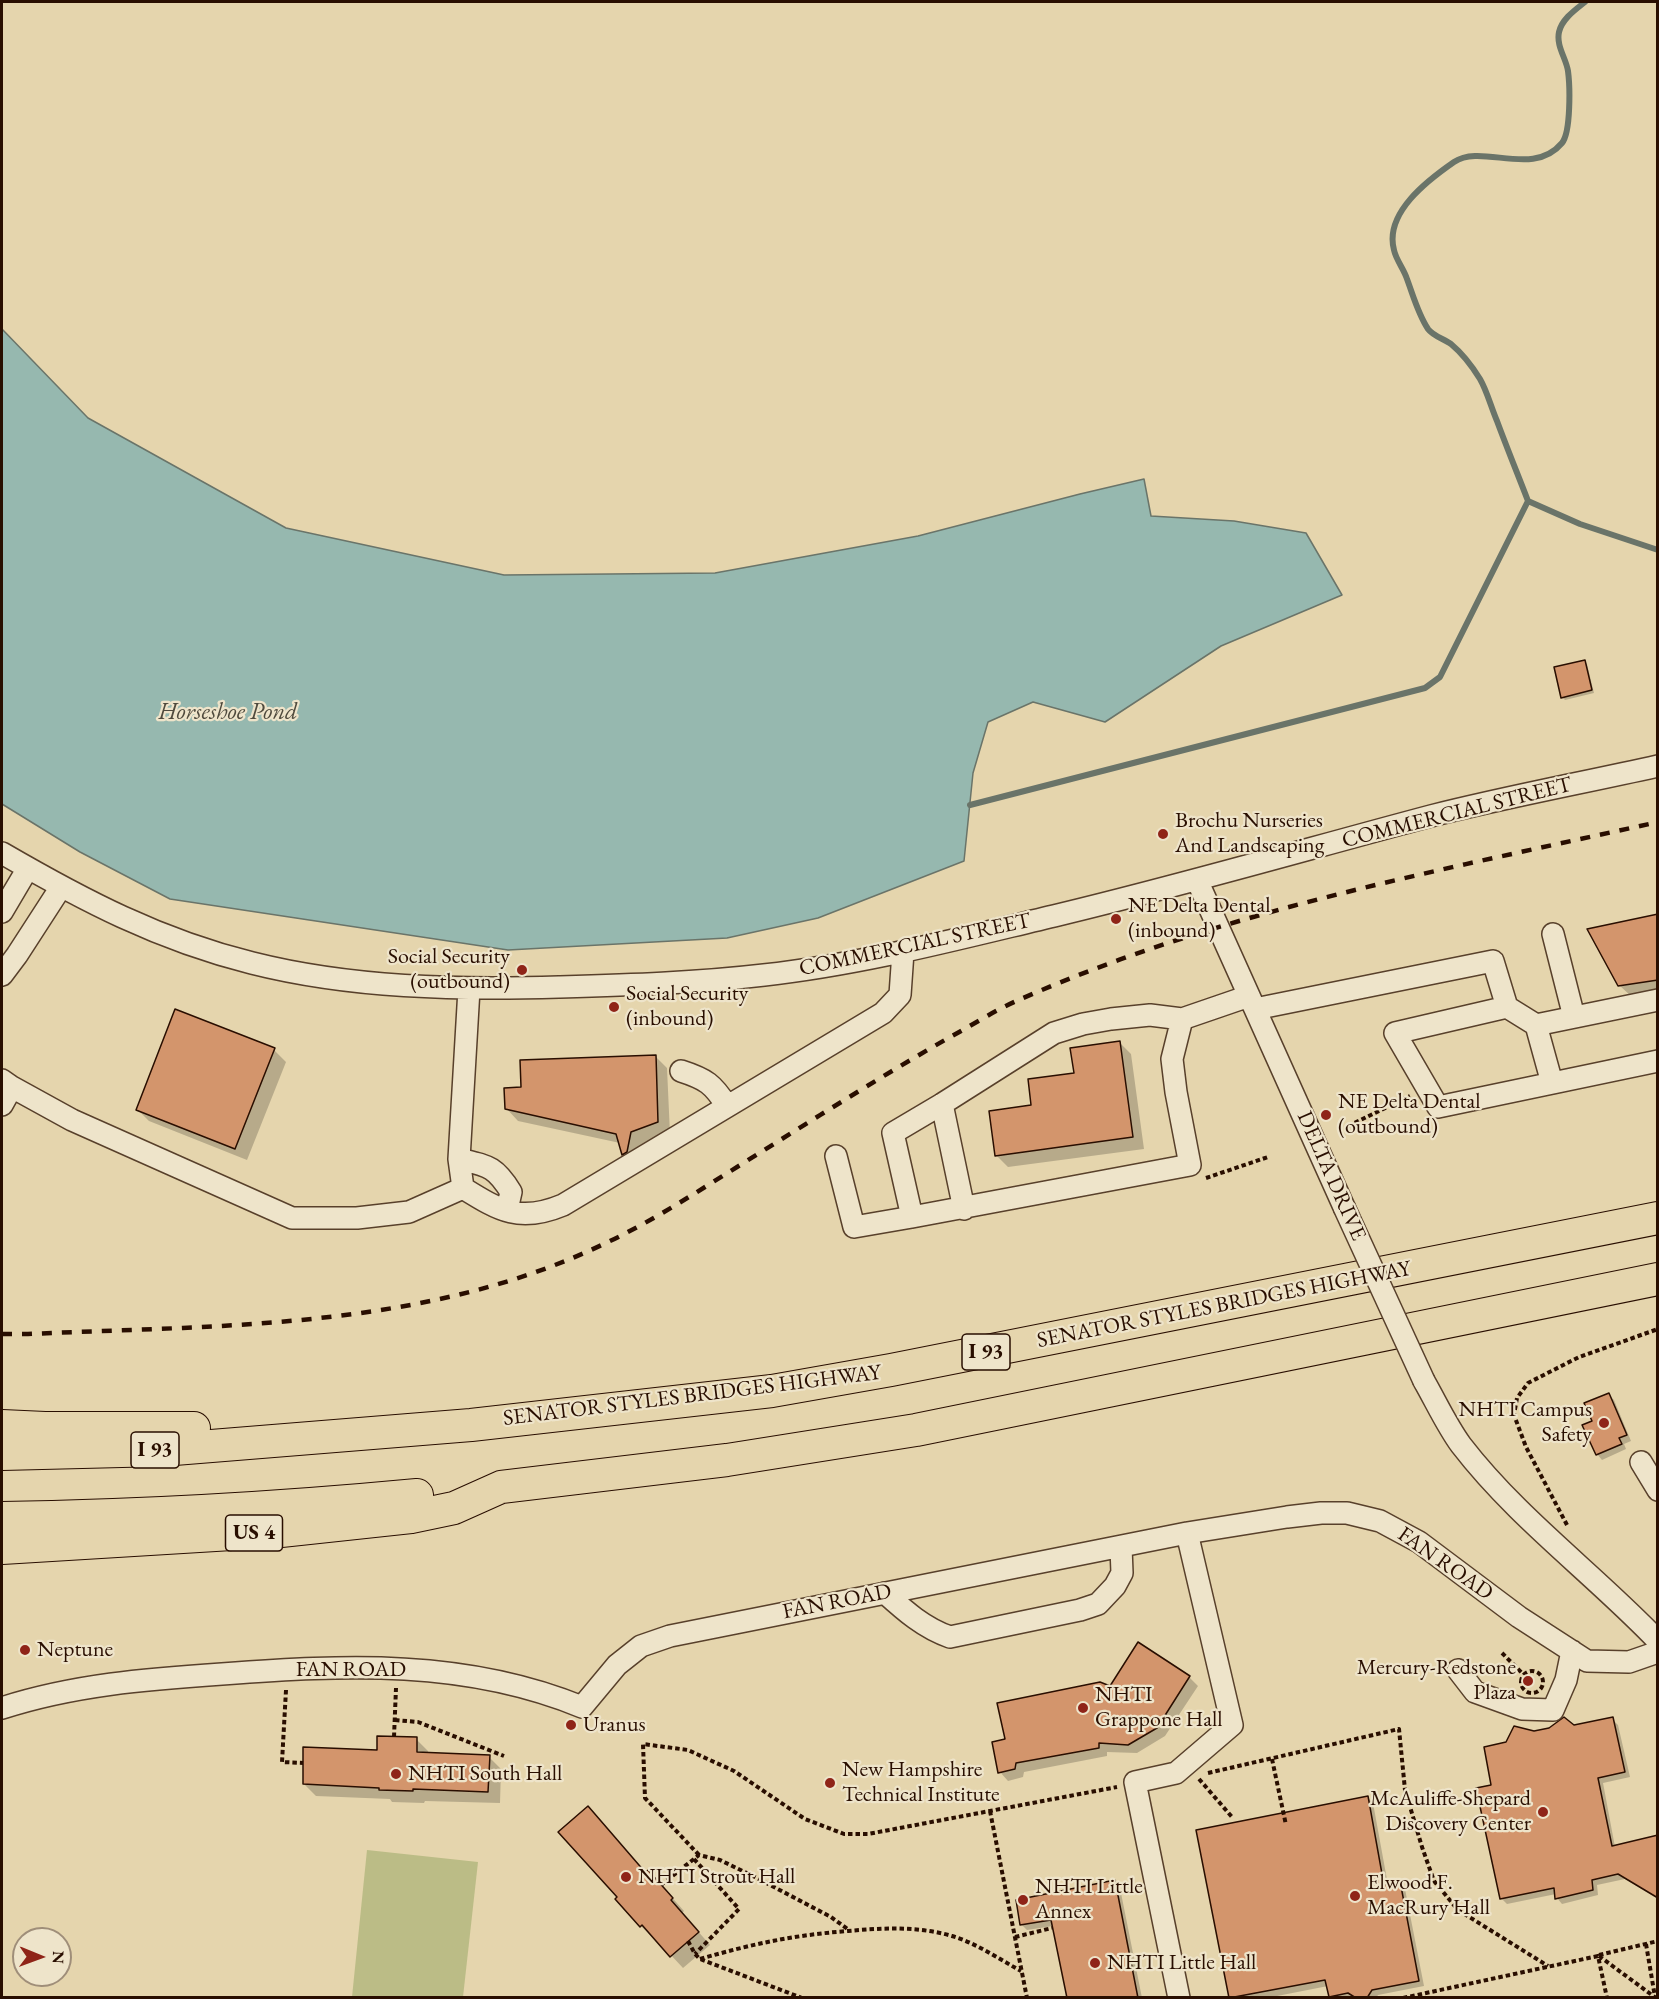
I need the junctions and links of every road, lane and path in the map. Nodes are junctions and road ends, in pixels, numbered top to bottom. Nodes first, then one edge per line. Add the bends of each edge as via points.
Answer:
1 (1658, 766) edge
2 (2, 853) edge
3 (28, 868) junction
4 (1197, 880) junction
5 (61, 887) junction
6 (2, 912) edge
7 (1553, 934) dead end
8 (903, 952) junction
9 (2, 975) edge
10 (469, 989) junction
11 (1658, 1000) edge
12 (1252, 1003) junction
13 (1507, 1007) junction
14 (1574, 1017) junction
15 (1182, 1019) junction
16 (1536, 1025) junction
17 (1658, 1060) edge
18 (681, 1071) dead end
19 (1552, 1083) junction
20 (1427, 1088) junction
21 (5, 1090) edge
22 (942, 1104) junction
23 (727, 1106) junction
24 (1348, 1126) dead end
25 (837, 1156) dead end
26 (1268, 1157) dead end
27 (459, 1159) junction
28 (1190, 1165) junction
29 (463, 1188) junction
30 (964, 1209) junction
31 (507, 1210) junction
32 (912, 1217) junction
33 (1658, 1218) edge
34 (1658, 1279) edge
35 (1658, 1329) edge
36 (2, 1426) edge
37 (308, 1437) junction
38 (2, 1454) edge
39 (1641, 1462) dead end
40 (501, 1487) junction
41 (1658, 1490) edge
42 (2, 1518) edge
43 (1569, 1528) dead end
44 (1187, 1533) junction
45 (1121, 1547) junction
46 (2, 1548) edge
47 (885, 1593) junction
48 (1658, 1641) edge
49 (1572, 1651) junction
50 (1658, 1652) edge
51 (1502, 1653) dead end
52 (1458, 1670) dead end
53 (1523, 1674) junction
54 (396, 1687) dead end
55 (286, 1690) dead end
56 (2, 1708) edge
57 (395, 1720) junction
58 (394, 1737) dead end
59 (504, 1756) dead end
60 (1272, 1759) junction
61 (303, 1763) dead end
62 (1135, 1782) junction
63 (990, 1811) junction
64 (1232, 1817) dead end
65 (1286, 1825) dead end
66 (699, 1855) junction
67 (694, 1859) junction
68 (661, 1885) dead end
69 (1052, 1928) dead end
70 (849, 1931) junction
71 (1015, 1937) junction
72 (688, 1941) dead end
73 (1658, 1941) edge
74 (1646, 1944) junction
75 (695, 1954) junction
76 (1598, 1956) junction
77 (700, 1959) junction
78 (1548, 1966) junction
79 (1021, 1971) junction
80 (1655, 1997) edge
81 (802, 1998) edge
82 (1027, 1998) edge
83 (1179, 1998) edge
84 (1403, 1998) edge
85 (1607, 1998) edge

1 - 4 street, COMMERCIAL STREET via 1436,815
2 - 3 street, COMMERCIAL STREET
3 - 5 street, COMMERCIAL STREET
3 - 6 street
4 - 8 street, COMMERCIAL STREET
4 - 12 street, DELTA DRIVE
5 - 9 street
5 - 10 street, COMMERCIAL STREET via 152,931 250,963 357,981
7 - 14 street
8 - 10 street, COMMERCIAL STREET via 765,975 646,985
8 - 23 street via 900,995 883,1013
10 - 27 street
11 - 14 street
12 - 13 street via 1493,961
12 - 15 street
12 - 48 street, DELTA DRIVE, bridge via 1424,1382 1460,1444 1507,1498
13 - 16 street
13 - 20 street via 1395,1033
14 - 16 street
15 - 22 street via 1150,1015 1111,1019 1054,1033
15 - 28 street via 1173,1059
16 - 19 street
17 - 19 street
18 - 23 street via 703,1078
19 - 20 street via 1438,1107
20 - 24 path
21 - 29 street via 292,1218 357,1218 409,1212
22 - 30 street
22 - 32 street via 892,1133
23 - 31 street via 563,1205 525,1215
25 - 32 street via 854,1227
26 - 28 path via 1206,1179
27 - 29 street
27 - 31 street via 488,1166 501,1175 511,1192
28 - 30 street
29 - 31 street via 488,1204
30 - 32 street
33 - 37 highway, SENATOR STYLES BRIDGES HIGHWAY / I 93 via 891,1370 772,1390 471,1425
34 - 40 highway via 916,1430 727,1460
35 - 43 path via 1580,1357 1528,1383 1517,1398 1514,1415 1526,1447
36 - 37 highway via 231,1428
37 - 38 highway, SENATOR STYLES BRIDGES HIGHWAY / I 93 via 162,1450
39 - 41 street
40 - 42 highway via 312,1504
40 - 46 highway, US 4 via 454,1508 411,1517 281,1531
44 - 45 street, FAN ROAD
44 - 49 street, FAN ROAD via 1321,1513 1347,1513 1380,1521 1419,1542 1519,1617
44 - 62 street via 1232,1725 1176,1773
45 - 47 street, FAN ROAD
45 - 47 street via 1122,1573 1098,1605 950,1637 910,1616
47 - 56 street, FAN ROAD via 670,1636 641,1646 617,1665 582,1707 504,1681 456,1672 320,1667 96,1685
49 - 50 street, FAN ROAD via 1587,1661 1629,1662
49 - 52 street via 1566,1680 1553,1710 1522,1709 1475,1692
51 - 53 path
53 - 53 path via 1534,1670 1540,1674 1541,1688 1531,1694 1524,1691 1520,1684
54 - 57 path
55 - 61 path via 282,1762
57 - 58 path
57 - 59 path via 418,1722
60 - 64 path via 1196,1776
60 - 65 path
60 - 78 path via 1399,1729 1405,1790 1434,1881 1458,1910
62 - 63 path
62 - 83 street
63 - 66 path via 868,1834 844,1834 806,1819 734,1771 688,1750 643,1744 645,1798
63 - 71 path
66 - 67 path
66 - 70 path via 720,1860 755,1877 831,1917
67 - 68 path
67 - 75 path via 739,1909
69 - 71 path
70 - 77 path via 777,1939
70 - 79 path via 930,1930 955,1937
71 - 79 path
72 - 75 path
73 - 74 path
74 - 76 path
74 - 80 path
75 - 77 path
76 - 78 path
76 - 80 path
76 - 85 path
77 - 81 path
78 - 84 path
79 - 82 path

